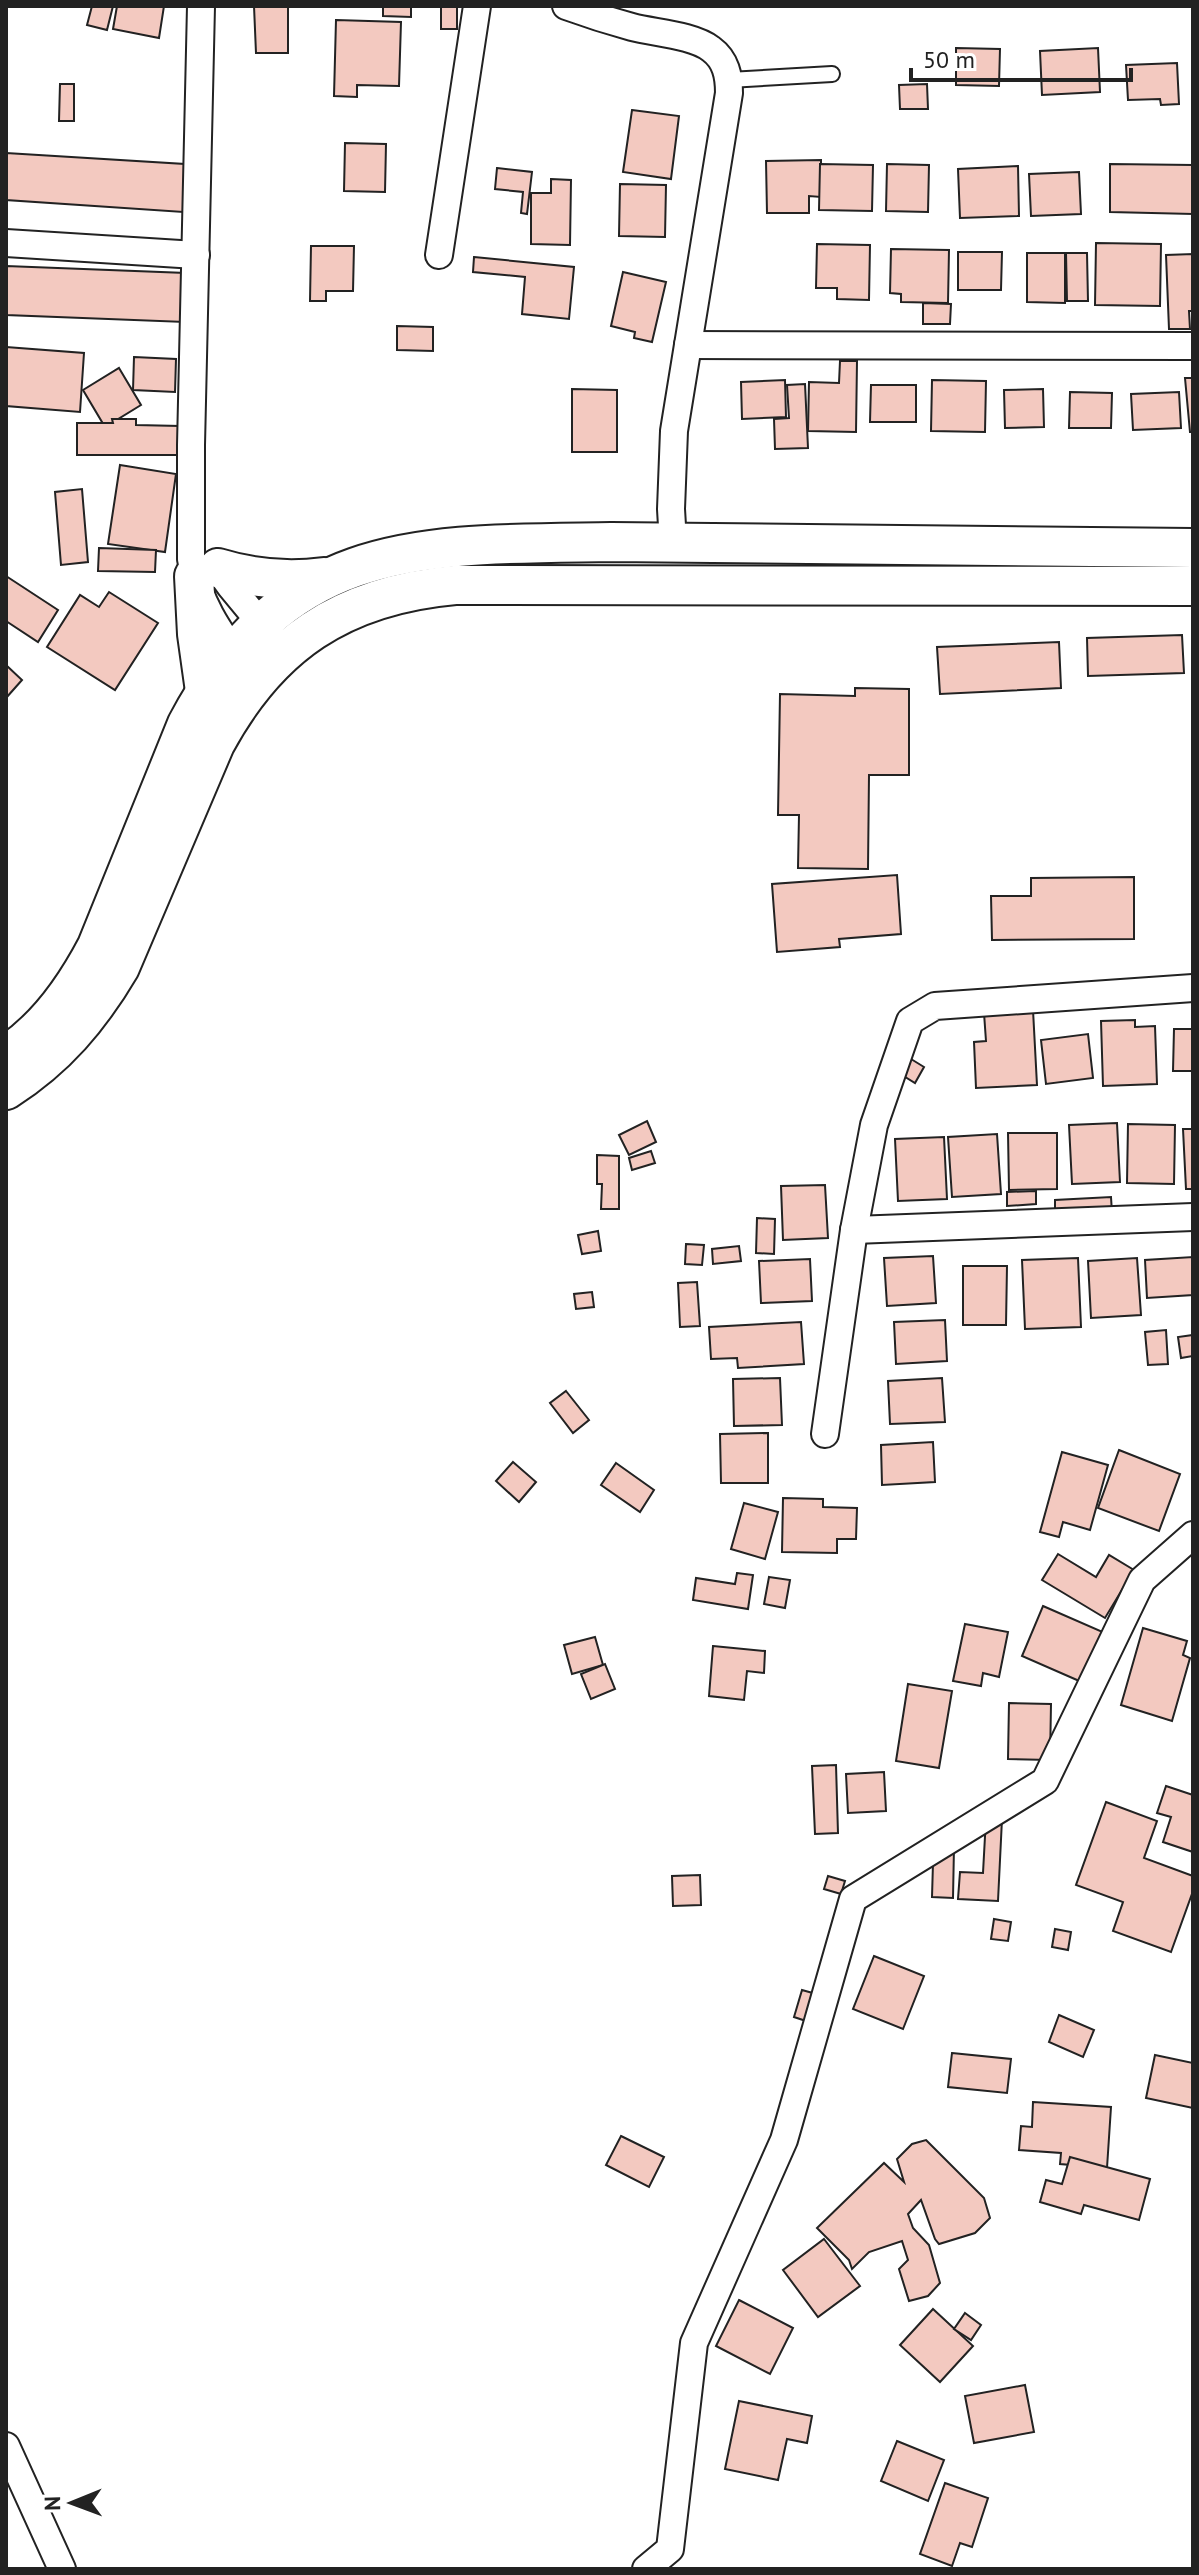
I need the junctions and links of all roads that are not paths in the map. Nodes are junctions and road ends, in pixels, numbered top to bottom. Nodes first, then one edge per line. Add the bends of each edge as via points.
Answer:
1 (201, 6) edge
2 (477, 6) edge
3 (566, 6) edge
4 (832, 74) dead end
5 (729, 80) junction
6 (6, 243) edge
7 (196, 255) junction
8 (439, 255) dead end
9 (688, 345) junction
10 (1193, 346) edge
11 (673, 543) junction
12 (1193, 548) edge
13 (206, 572) junction
14 (331, 576) junction
15 (1193, 586) edge
16 (273, 638) junction
17 (234, 651) junction
18 (256, 681) junction
19 (205, 691) junction
20 (1193, 988) edge
21 (6, 1055) edge
22 (6, 1090) edge
23 (1193, 1217) edge
24 (854, 1230) junction
25 (825, 1434) dead end
26 (1193, 1535) edge
27 (6, 2446) edge
28 (62, 2569) edge
29 (646, 2569) edge

1 - 7 street
2 - 8 street
3 - 5 street via 697,42 718,55
4 - 5 lane
5 - 9 street
6 - 7 street
7 - 13 street via 190,515
9 - 10 street
9 - 11 street via 674,431
11 - 12 main road
11 - 14 main road via 526,543 417,550
13 - 14 main road via 274,580
13 - 16 street
13 - 17 street via 207,610
13 - 19 main road via 197,634
14 - 16 main road via 303,591
15 - 16 main road via 455,585 388,595
16 - 17 main road
16 - 18 main road
17 - 18 street
17 - 19 main road
18 - 22 main road via 215,744 102,998 56,1053
19 - 21 main road via 81,976 54,1013
20 - 24 street via 935,1006 910,1021 874,1125
23 - 24 street
24 - 25 street
26 - 29 street via 1142,1580 1045,1781 853,1899 784,2140 694,2343 670,2549
27 - 28 street

